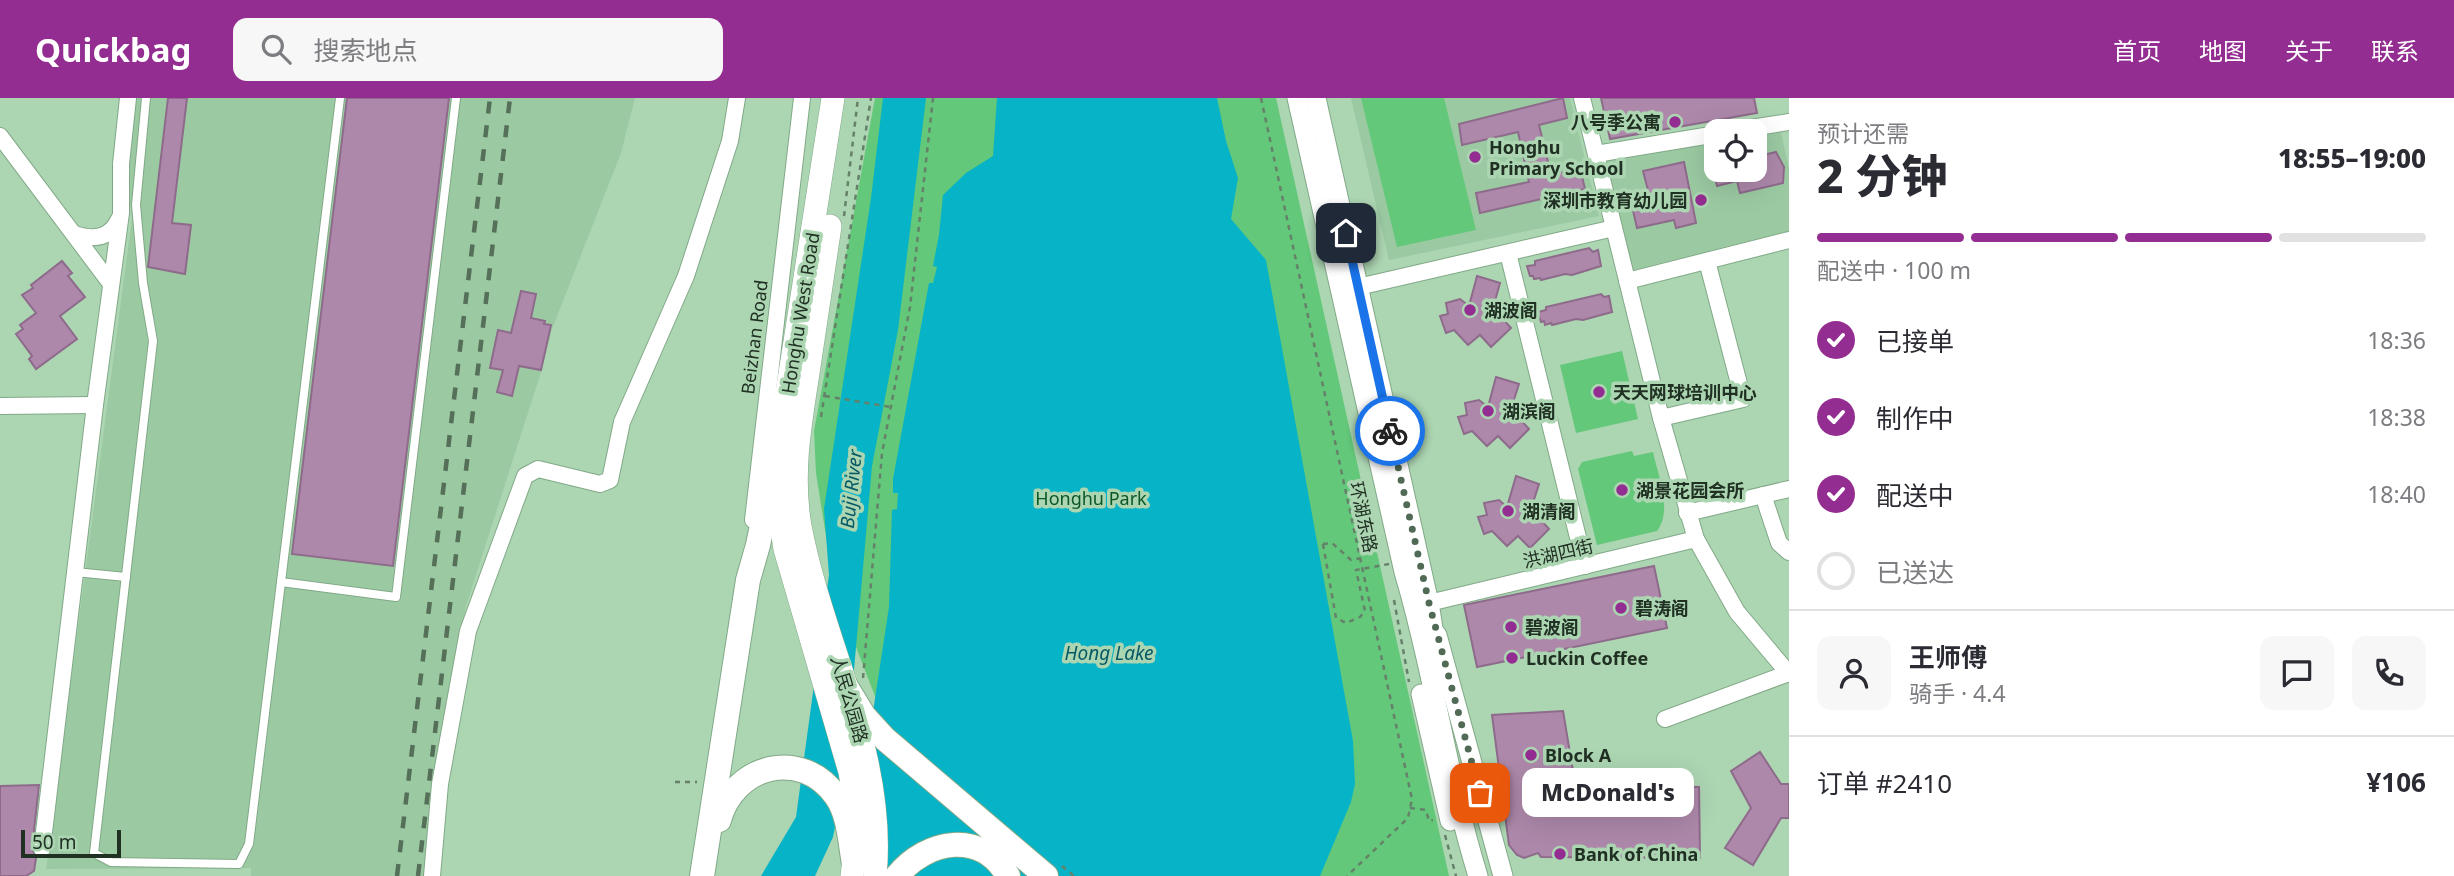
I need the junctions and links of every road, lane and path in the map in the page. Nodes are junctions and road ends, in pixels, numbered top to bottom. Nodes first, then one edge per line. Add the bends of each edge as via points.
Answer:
1 (128, 98) edge
2 (146, 98) edge
3 (340, 98) edge
4 (456, 98) edge
5 (737, 98) edge
6 (802, 98) edge
7 (833, 98) edge
8 (847, 98) edge
9 (871, 98) edge
10 (933, 98) edge
11 (1261, 98) edge
12 (1297, 98) edge
13 (1316, 98) edge
14 (1582, 98) edge
15 (1789, 122) edge
16 (1767, 125) edge
17 (0, 136) edge
18 (1704, 136) edge
19 (1596, 154) junction
20 (121, 213) junction
21 (1614, 228) junction
22 (74, 234) junction
23 (1789, 240) edge
24 (1508, 253) junction
25 (1707, 261) junction
26 (1627, 281) junction
27 (111, 284) junction
28 (1358, 287) junction
29 (825, 396) junction
30 (95, 405) junction
31 (0, 406) edge
32 (891, 407) junction
33 (1661, 418) junction
34 (819, 426) dead end
35 (779, 444) junction
36 (1789, 489) edge
37 (1763, 495) junction
38 (1687, 513) junction
39 (791, 526) junction
40 (1696, 539) junction
41 (1789, 552) edge
42 (1361, 558) junction
43 (1585, 566) junction
44 (1396, 568) junction
45 (75, 572) junction
46 (126, 578) junction
47 (748, 580) junction
48 (281, 582) junction
49 (1429, 603) junction
50 (1789, 674) edge
51 (854, 682) junction
52 (1665, 719) dead end
53 (675, 782) dead end
54 (707, 783) dead end
55 (1461, 793) junction
56 (1410, 808) junction
57 (1429, 821) dead end
58 (43, 849) dead end
59 (708, 867) edge
60 (861, 872) edge
61 (432, 876) edge
62 (897, 876) edge
63 (1008, 876) edge
64 (1046, 876) edge
65 (1347, 876) edge
66 (1465, 876) edge
67 (1478, 876) edge
68 (1488, 876) edge
69 (1503, 876) edge

1 - 20 street
2 - 46 lane via 136,205 153,341
3 - 48 lane
4 - 48 lane via 396,597
5 - 61 street via 730,141 686,276 622,422 610,480 600,484 538,469 525,477 468,631 440,784
6 - 47 street, Beizhan Road
7 - 35 main road, Honghu West Road
8 - 39 main road, Honghu West Road via 798,442 797,498
9 - 29 path
10 - 32 path via 910,307
11 - 42 path, 环湖东路
12 - 44 street
13 - 28 street
14 - 19 street
15 - 16 street
17 - 22 street
18 - 19 street
19 - 21 street
20 - 22 street via 116,227 103,237
20 - 27 street
21 - 24 street
21 - 26 street
22 - 27 street
23 - 25 street
24 - 28 street
24 - 43 street
25 - 26 street
25 - 33 street via 1743,399
26 - 33 street
27 - 30 street
28 - 49 street
29 - 32 path
29 - 34 path
30 - 31 street
30 - 45 street
32 - 51 path
33 - 38 street
35 - 39 main road, Honghu West Road via 778,497
35 - 47 main road
36 - 37 street
37 - 38 street
37 - 41 street via 1779,543
38 - 40 street
39 - 51 main road, 人民公园路
39 - 60 main road, 人民公园路 via 785,549 850,772
40 - 43 street, 洪湖四街
40 - 50 street via 1737,612
42 - 44 path, bridge via 1351,560 1332,543 1323,544 1336,618 1346,623 1366,611 1356,570
42 - 56 path, 环湖东路 via 1412,799
43 - 49 street, 洪湖四街
44 - 55 street via 1417,617
44 - 66 street via 1440,784
45 - 46 lane
45 - 58 street
46 - 48 lane via 94,853 111,862 239,864 249,844
47 - 59 main road
49 - 55 street
49 - 69 street
50 - 52 street
51 - 60 main road, 人民公园路 via 877,832
51 - 64 main road via 864,716 885,739
53 - 54 path
55 - 67 street
55 - 68 street
56 - 57 path via 1426,810
56 - 65 path via 1408,818
59 - 60 main road via 730,794 738,784 778,767 805,771 831,789 844,812
62 - 63 main road via 920,854 959,844 992,857

